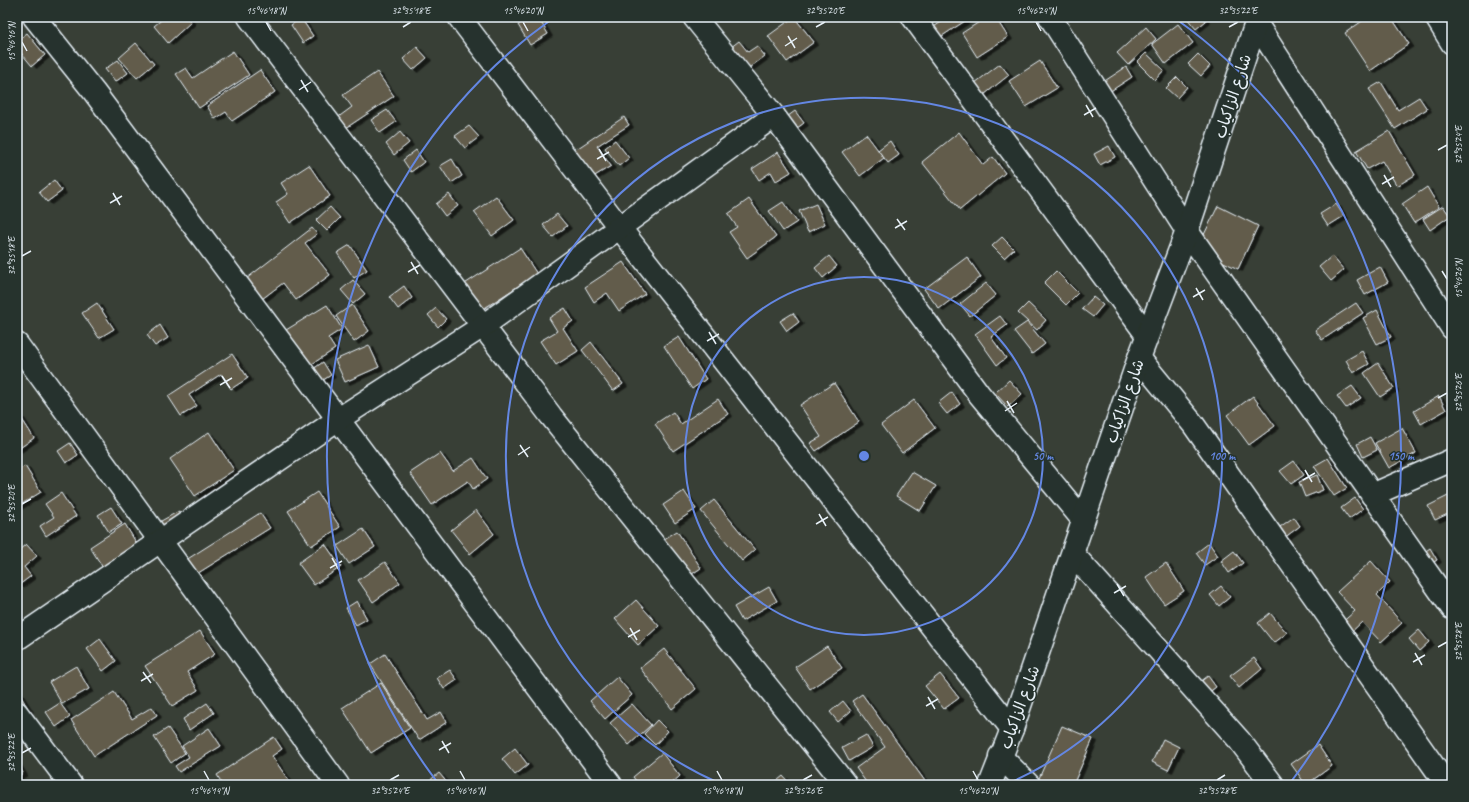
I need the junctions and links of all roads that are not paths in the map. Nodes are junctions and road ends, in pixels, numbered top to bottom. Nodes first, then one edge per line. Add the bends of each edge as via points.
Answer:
1 (34, 17) edge
2 (249, 17) edge
3 (459, 17) edge
4 (694, 17) edge
5 (913, 17) edge
6 (1050, 17) edge
7 (1436, 17) edge
8 (1257, 20) edge
9 (1452, 43) edge
10 (774, 116) junction
11 (619, 227) junction
12 (1186, 231) junction
13 (483, 326) junction
14 (1452, 328) edge
15 (1147, 335) junction
16 (17, 344) edge
17 (1139, 358) junction
18 (337, 420) junction
19 (1452, 460) edge
20 (1372, 495) junction
21 (1083, 520) junction
22 (160, 542) junction
23 (1073, 554) junction
24 (1452, 608) edge
25 (17, 639) edge
26 (17, 713) edge
27 (1012, 729) junction
28 (1000, 756) junction
29 (71, 785) edge
30 (338, 785) edge
31 (611, 785) edge
32 (846, 785) edge
33 (990, 785) edge
34 (1029, 785) edge
35 (1273, 785) edge
36 (1447, 785) edge

1 - 18 street via 94,92
2 - 13 street
3 - 11 street
4 - 10 street
5 - 15 street
6 - 12 street
7 - 9 street
8 - 12 street, شارع الزاكياب
8 - 14 street
10 - 11 street
10 - 21 street via 979,394
11 - 13 street
11 - 27 street
12 - 15 street, شارع الزاكياب
12 - 20 street
13 - 18 street
13 - 32 street via 551,416
15 - 17 street, شارع الزاكياب
16 - 22 street
17 - 21 street, شارع الزاكياب
17 - 36 street via 1193,424
18 - 22 street
18 - 31 street
19 - 20 street
20 - 24 street
21 - 23 street, شارع الزاكياب
22 - 25 street
22 - 30 street
23 - 27 street, شارع الزاكياب
23 - 35 street via 1240,740
26 - 29 street
27 - 28 street, شارع الزاكياب
28 - 33 street, شارع الزاكياب
28 - 34 street

